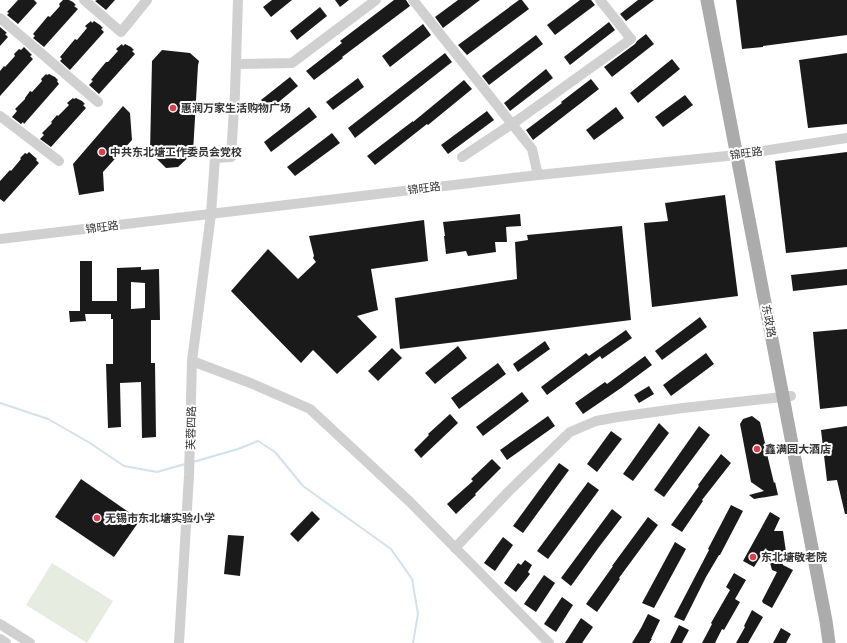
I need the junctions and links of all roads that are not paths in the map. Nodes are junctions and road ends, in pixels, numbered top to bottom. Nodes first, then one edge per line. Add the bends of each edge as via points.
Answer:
1 (84, 0) edge
2 (147, 0) edge
3 (238, 0) edge
4 (376, 0) edge
5 (413, 0) edge
6 (600, 0) edge
7 (707, 0) edge
8 (715, 0) edge
9 (0, 18) edge
10 (236, 64) junction
11 (98, 102) dead end
12 (0, 116) edge
13 (512, 124) junction
14 (847, 138) edge
15 (741, 154) junction
16 (462, 157) dead end
17 (60, 161) dead end
18 (538, 174) junction
19 (211, 214) junction
20 (0, 239) edge
21 (192, 361) junction
22 (787, 397) junction
23 (455, 548) junction
24 (0, 624) edge
25 (0, 639) edge
26 (6, 643) edge
27 (30, 643) edge
28 (179, 643) edge
29 (549, 643) edge
30 (829, 643) edge
31 (837, 643) edge

1 - 2 street via 121,32
3 - 10 street
4 - 10 street via 292,63
5 - 13 street
6 - 13 street via 631,39
7 - 15 main road, 东政路
8 - 15 main road, 东政路
9 - 11 street
10 - 19 street, 芙蓉四路 via 230,157 215,158
12 - 17 street
13 - 16 street
13 - 18 street via 532,149
14 - 15 street, 锦旺路
15 - 18 street, 锦旺路
15 - 22 main road, 东政路
18 - 19 street, 锦旺路
19 - 20 street, 锦旺路
19 - 21 street, 芙蓉四路
21 - 23 street via 310,409 410,502
21 - 28 street, 芙蓉四路 via 190,454
22 - 23 street via 618,417 596,421 570,432
22 - 30 main road, 东政路
22 - 31 main road, 东政路 via 834,618
23 - 29 street
24 - 27 street
25 - 26 street

